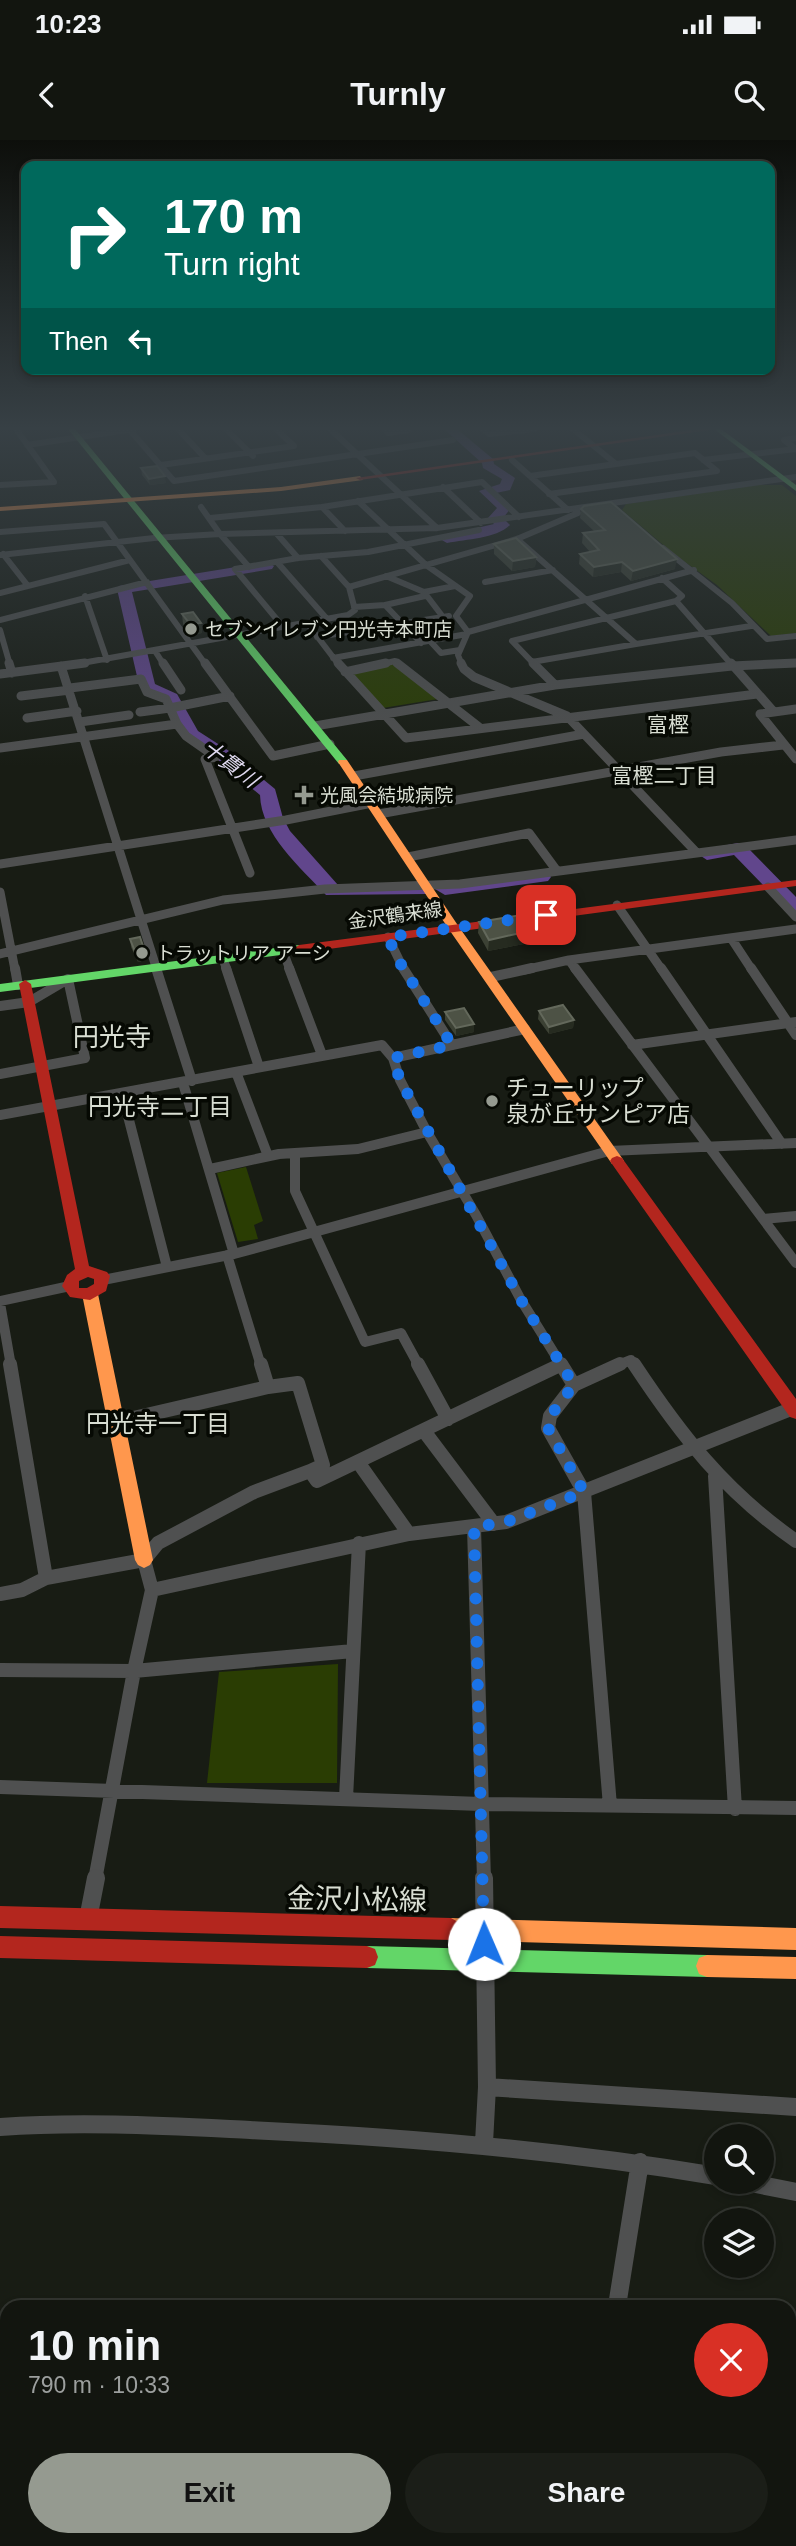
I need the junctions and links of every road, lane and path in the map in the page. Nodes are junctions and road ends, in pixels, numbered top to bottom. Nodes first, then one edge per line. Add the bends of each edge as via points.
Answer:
1 (115, 541) edge
2 (117, 541) edge
3 (162, 541) edge
4 (226, 541) edge
5 (283, 541) edge
6 (401, 541) edge
7 (426, 541) edge
8 (509, 541) edge
9 (520, 541) edge
10 (655, 541) edge
11 (406, 546) junction
12 (1, 554) edge
13 (298, 558) junction
14 (322, 558) junction
15 (130, 560) junction
16 (278, 563) junction
17 (426, 565) junction
18 (249, 567) junction
19 (553, 570) junction
20 (694, 570) junction
21 (386, 576) junction
22 (662, 578) junction
23 (485, 582) dead end
24 (149, 583) junction
25 (28, 586) junction
26 (455, 586) junction
27 (349, 587) junction
28 (0, 593) edge
29 (424, 594) junction
30 (85, 596) junction
31 (585, 598) junction
32 (676, 601) junction
33 (385, 605) junction
34 (354, 607) junction
35 (456, 616) junction
36 (340, 617) junction
37 (443, 617) junction
38 (517, 617) junction
39 (607, 618) junction
40 (327, 619) junction
41 (0, 620) edge
42 (307, 623) junction
43 (405, 623) junction
44 (751, 626) junction
45 (284, 628) junction
46 (0, 630) edge
47 (357, 632) junction
48 (704, 632) junction
49 (468, 633) junction
50 (537, 635) junction
51 (241, 636) junction
52 (796, 636) edge
53 (317, 637) junction
54 (426, 642) junction
55 (636, 644) junction
56 (193, 645) junction
57 (368, 650) junction
58 (460, 650) junction
59 (155, 651) junction
60 (333, 658) junction
61 (107, 660) junction
62 (532, 662) junction
63 (796, 663) edge
64 (375, 665) junction
65 (61, 666) junction
66 (732, 666) junction
67 (345, 672) junction
68 (12, 673) junction
69 (0, 674) edge
70 (555, 685) junction
71 (70, 689) junction
72 (181, 690) dead end
73 (511, 692) junction
74 (757, 694) junction
75 (21, 696) dead end
76 (230, 696) junction
77 (448, 703) junction
78 (174, 707) junction
79 (796, 709) edge
80 (77, 711) junction
81 (773, 711) junction
82 (140, 712) dead end
83 (383, 714) junction
84 (129, 715) dead end
85 (567, 716) junction
86 (27, 718) dead end
87 (80, 722) junction
88 (177, 724) junction
89 (315, 726) junction
90 (479, 727) junction
91 (583, 734) junction
92 (84, 737) junction
93 (330, 744) junction
94 (783, 745) junction
95 (0, 748) edge
96 (796, 759) edge
97 (617, 770) junction
98 (354, 776) junction
99 (375, 809) junction
100 (233, 827) junction
101 (796, 840) edge
102 (117, 845) junction
103 (696, 852) junction
104 (408, 857) junction
105 (0, 864) edge
106 (557, 871) junction
107 (250, 873) dead end
108 (427, 884) junction
109 (779, 885) edge
110 (0, 892) edge
111 (617, 905) junction
112 (796, 917) edge
113 (141, 918) junction
114 (454, 928) junction
115 (796, 929) edge
116 (388, 937) junction
117 (731, 938) junction
118 (648, 950) junction
119 (12, 951) junction
120 (283, 951) junction
121 (0, 954) edge
122 (223, 959) junction
123 (569, 960) junction
124 (157, 967) junction
125 (491, 977) junction
126 (68, 979) junction
127 (22, 985) junction
128 (0, 988) edge
129 (29, 1002) junction
130 (0, 1006) edge
131 (792, 1022) edge
132 (524, 1030) junction
133 (707, 1035) junction
134 (796, 1035) edge
135 (452, 1045) junction
136 (632, 1045) junction
137 (322, 1055) junction
138 (393, 1058) junction
139 (42, 1066) junction
140 (259, 1067) junction
141 (236, 1072) junction
142 (0, 1074) edge
143 (188, 1082) junction
144 (122, 1093) junction
145 (50, 1106) junction
146 (0, 1115) edge
147 (427, 1132) junction
148 (796, 1143) edge
149 (782, 1144) junction
150 (711, 1148) junction
151 (609, 1151) junction
152 (295, 1153) junction
153 (268, 1156) junction
154 (210, 1169) junction
155 (461, 1190) junction
156 (796, 1216) edge
157 (762, 1219) junction
158 (312, 1230) junction
159 (230, 1255) junction
160 (796, 1263) edge
161 (167, 1267) junction
162 (83, 1271) junction
163 (103, 1280) junction
164 (70, 1286) junction
165 (90, 1294) junction
166 (0, 1302) edge
167 (559, 1364) junction
168 (574, 1385) junction
169 (268, 1387) junction
170 (795, 1410) edge
171 (448, 1419) junction
172 (116, 1422) junction
173 (424, 1431) junction
174 (694, 1450) junction
175 (358, 1462) junction
176 (310, 1471) junction
177 (715, 1476) junction
178 (584, 1492) junction
179 (494, 1524) junction
180 (474, 1527) junction
181 (409, 1534) junction
182 (796, 1541) edge
183 (359, 1543) junction
184 (144, 1560) junction
185 (46, 1578) junction
186 (152, 1590) junction
187 (0, 1594) edge
188 (353, 1651) junction
189 (0, 1670) edge
190 (134, 1671) junction
191 (0, 1787) edge
192 (110, 1788) junction
193 (346, 1798) junction
194 (481, 1804) junction
195 (610, 1806) junction
196 (796, 1808) edge
197 (735, 1809) junction
198 (0, 1917) edge
199 (88, 1919) junction
200 (485, 1928) junction
201 (796, 1939) edge
202 (0, 1947) edge
203 (484, 1960) junction
204 (796, 1968) edge
205 (488, 2087) junction
206 (796, 2107) edge
207 (0, 2127) edge
208 (484, 2143) junction
209 (640, 2162) junction
210 (704, 2174) edge
211 (774, 2188) edge
212 (796, 2192) edge
213 (618, 2300) edge

1 - 12 street
2 - 15 street
3 - 51 street
4 - 18 street
5 - 13 street
6 - 11 street
7 - 11 street
8 - 17 street
9 - 19 street
10 - 20 street
11 - 14 street
11 - 17 street
12 - 25 street
13 - 14 street
13 - 16 street
14 - 27 street
15 - 24 street
15 - 25 street
16 - 18 street
16 - 40 street
17 - 21 street
17 - 26 street
18 - 45 street via 237,571
19 - 23 street
19 - 31 street
20 - 22 street
20 - 44 street
21 - 27 street
21 - 29 street
22 - 31 street
22 - 32 street via 682,596
24 - 30 street
24 - 56 street
25 - 28 street
26 - 29 street
26 - 35 street via 470,596
27 - 34 street
29 - 33 street
29 - 37 street
30 - 41 street
30 - 61 street
31 - 38 street
31 - 39 street
32 - 39 street
32 - 48 street
33 - 34 street
33 - 43 street
34 - 36 street
35 - 37 street
35 - 49 street
36 - 40 street
36 - 47 street
37 - 43 street
38 - 49 street
38 - 50 street
39 - 50 street
39 - 55 street
40 - 42 street
42 - 45 street
42 - 53 street
43 - 47 street
43 - 54 street
44 - 48 street
44 - 52 street via 767,639
45 - 51 street
46 - 68 street
47 - 53 street
47 - 57 street
48 - 55 street
48 - 66 street
49 - 54 street
49 - 58 street
50 - 62 street via 512,641
51 - 56 street
51 - 89 street
53 - 60 street
54 - 57 street
54 - 58 street via 441,653
55 - 62 street
56 - 59 street
56 - 76 street
57 - 60 street
57 - 64 street
58 - 73 street via 464,669
59 - 61 street
59 - 72 street
60 - 67 street
61 - 65 street
62 - 70 street
63 - 66 street
64 - 67 street
64 - 77 street via 395,661
65 - 68 street
65 - 71 street
66 - 70 street
66 - 74 street
67 - 83 street
68 - 69 street
70 - 73 street
71 - 75 street
71 - 78 street via 141,679 147,692
71 - 80 street
73 - 77 street
73 - 85 street
74 - 81 street
74 - 85 street
76 - 78 street
76 - 93 street via 273,756
77 - 83 street
77 - 90 street
78 - 82 street
78 - 88 street
79 - 81 street
80 - 86 street
80 - 87 street
81 - 94 street via 760,715
83 - 89 street
83 - 90 street via 406,738
84 - 87 street
85 - 90 street
85 - 91 street
87 - 92 street
88 - 92 street
88 - 100 street via 216,757 205,759
89 - 93 street
91 - 97 street
91 - 98 street
92 - 95 street
92 - 102 street
93 - 98 street
94 - 96 street
94 - 97 street
97 - 99 street
97 - 103 street
98 - 99 street
99 - 100 street
99 - 104 street
100 - 102 street
100 - 107 street
101 - 103 street
102 - 105 street
102 - 113 street
103 - 106 street
104 - 106 street via 528,833
104 - 108 street
106 - 108 street
108 - 113 street via 223,900
108 - 114 street
109 - 111 street, 金沢鶴来線
109 - 112 street
110 - 119 street
111 - 114 street, 金沢鶴来線
111 - 118 street
113 - 119 street
113 - 124 street
114 - 116 street, 金沢鶴来線
114 - 125 street
115 - 117 street
116 - 120 street, 金沢鶴来線
116 - 135 street
117 - 118 street
117 - 131 street
118 - 123 street
118 - 133 street
119 - 121 street
119 - 127 street
120 - 122 street, 金沢鶴来線
120 - 137 street
122 - 124 street, 金沢鶴来線
122 - 140 street
123 - 125 street
123 - 136 street
124 - 126 street, 金沢鶴来線
124 - 143 street
125 - 132 street
126 - 127 street, 金沢鶴来線
126 - 129 street
126 - 139 street via 85,1058
127 - 128 street, 金沢鶴来線
127 - 129 street
129 - 130 street
129 - 139 street
131 - 133 street
131 - 134 street
132 - 135 street
132 - 151 street
133 - 136 street
133 - 149 street
135 - 138 street
136 - 150 street
137 - 138 street via 382,1045
137 - 140 street
138 - 147 street
139 - 142 street
139 - 145 street
140 - 141 street
141 - 143 street
141 - 153 street
143 - 144 street
143 - 154 street
144 - 145 street
144 - 161 street
145 - 146 street
145 - 162 street
147 - 152 street via 358,1149
147 - 155 street
148 - 149 street
149 - 150 street
150 - 151 street
150 - 157 street
151 - 155 street
151 - 170 street
152 - 153 street
152 - 158 street via 295,1191
153 - 154 street
154 - 159 street
155 - 158 street
155 - 167 street
156 - 157 street
157 - 160 street
158 - 159 street
158 - 171 street via 365,1342 401,1333
159 - 161 street
159 - 169 street
161 - 163 street
162 - 163 street via 94,1271
162 - 164 street via 74,1276
163 - 165 street
164 - 165 street via 79,1294
164 - 166 street
165 - 172 street
166 - 185 street
167 - 168 street
167 - 171 street
168 - 174 street via 631,1360
168 - 178 street via 550,1416 548,1428
169 - 172 street
169 - 176 street via 298,1384 323,1465
170 - 174 street
171 - 173 street
172 - 184 street
173 - 175 street
173 - 179 street
174 - 177 street
174 - 178 street
175 - 176 street via 317,1481
175 - 181 street
176 - 184 street via 254,1492 158,1543
177 - 182 street
177 - 197 street
178 - 179 street
178 - 195 street
179 - 180 street
180 - 181 street
180 - 194 street
181 - 183 street
183 - 186 street
183 - 188 street
184 - 185 street
184 - 186 street
185 - 187 street
186 - 190 street
188 - 190 street
188 - 193 street
189 - 190 street
190 - 192 street
191 - 192 street
192 - 193 street
192 - 199 street
193 - 194 street
194 - 195 street
194 - 200 street
195 - 197 street
196 - 197 street
198 - 199 street, 金沢小松線
199 - 200 street, 金沢小松線
200 - 201 street, 金沢小松線
200 - 203 street
202 - 203 street
203 - 204 street
203 - 205 street
205 - 206 street
205 - 208 street
207 - 208 street via 83,2124
208 - 209 street
209 - 210 street
209 - 213 street
211 - 212 street

